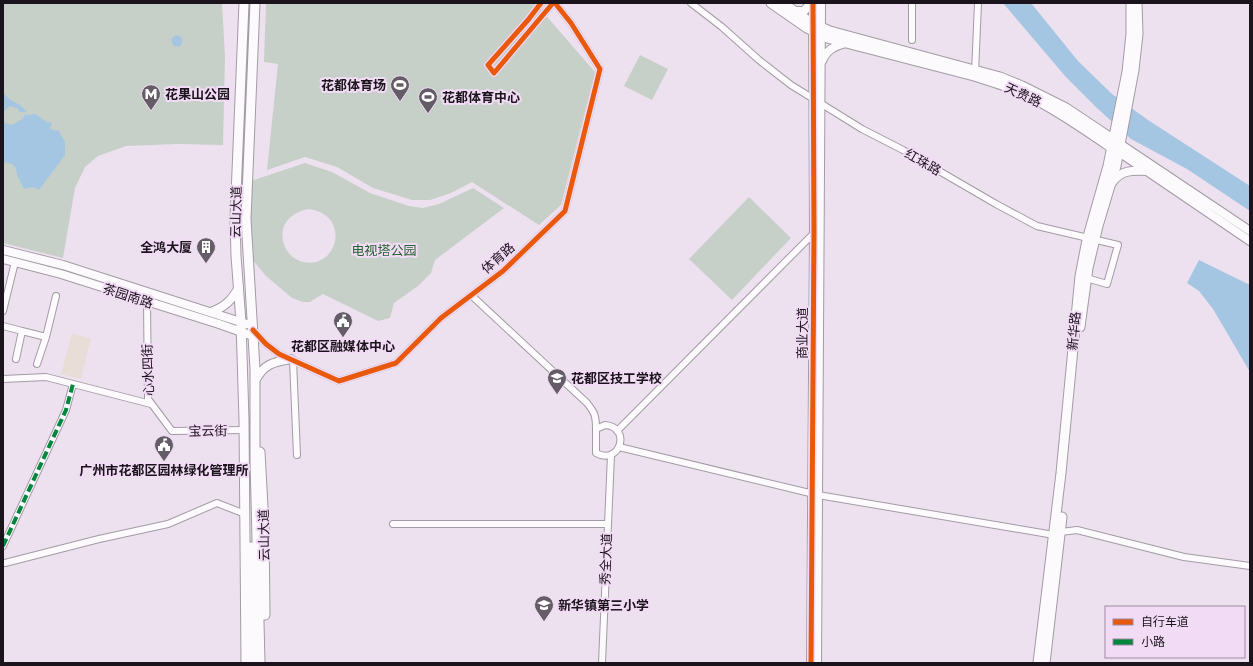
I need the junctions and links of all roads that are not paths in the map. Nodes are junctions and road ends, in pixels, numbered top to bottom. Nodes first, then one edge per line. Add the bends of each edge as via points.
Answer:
1 (244, 3) edge
2 (254, 3) edge
3 (541, 3) edge
4 (554, 3) edge
5 (691, 3) edge
6 (771, 3) edge
7 (783, 3) edge
8 (812, 3) edge
9 (821, 3) edge
10 (912, 3) edge
11 (978, 3) edge
12 (1131, 3) edge
13 (1137, 3) edge
14 (794, 11) junction
15 (817, 29) junction
16 (912, 40) dead end
17 (846, 43) junction
18 (821, 68) junction
19 (975, 73) junction
20 (1125, 96) junction
21 (813, 99) junction
22 (821, 104) junction
23 (1117, 141) junction
24 (1147, 171) junction
25 (1111, 184) junction
26 (817, 230) junction
27 (1250, 231) edge
28 (1091, 239) junction
29 (1250, 241) edge
30 (3, 250) edge
31 (3, 259) edge
32 (15, 262) junction
33 (1083, 277) junction
34 (239, 288) junction
35 (471, 295) junction
36 (56, 296) dead end
37 (147, 301) junction
38 (3, 310) edge
39 (210, 312) junction
40 (241, 322) junction
41 (3, 326) edge
42 (22, 331) junction
43 (240, 331) junction
44 (253, 331) junction
45 (46, 337) junction
46 (16, 359) dead end
47 (292, 360) junction
48 (37, 364) dead end
49 (3, 380) edge
50 (255, 381) junction
51 (73, 384) junction
52 (151, 404) junction
53 (255, 407) junction
54 (244, 420) junction
55 (596, 429) junction
56 (244, 430) junction
57 (172, 431) joint
58 (617, 431) junction
59 (619, 447) junction
60 (297, 455) dead end
61 (611, 455) junction
62 (815, 494) junction
63 (245, 514) junction
64 (393, 524) dead end
65 (608, 524) junction
66 (1058, 534) junction
67 (3, 546) edge
68 (5, 563) dead end
69 (1250, 566) edge
70 (256, 613) junction
71 (246, 663) edge
72 (253, 663) edge
73 (260, 663) edge
74 (265, 663) edge
75 (602, 663) edge
76 (811, 663) edge
77 (817, 663) edge
78 (1038, 663) edge
79 (1044, 663) edge

1 - 34 main road, 云山大道 via 235,219
2 - 44 main road, 云山大道 via 246,219
3 - 4 street, 体育路 via 488,65 494,73
4 - 35 street, 体育路 via 572,23 600,69 565,211 503,271
5 - 21 street, 红珠路 via 759,60
6 - 15 main road, 天贵路
7 - 14 main road, 天贵路
8 - 14 street via 804,11
8 - 15 street, 商业大道
9 - 15 street, 商业大道
10 - 16 street
11 - 19 street
12 - 20 main road, 新华路
13 - 20 main road, 新华路 via 1137,46
14 - 15 main road, 天贵路
15 - 17 main road, 天贵路
15 - 18 street, 商业大道
15 - 19 main road, 天贵路
15 - 21 street, 商业大道
17 - 18 street via 829,50
17 - 19 main road, 天贵路
18 - 22 street, 商业大道
19 - 23 main road, 天贵路 via 1008,80 1044,96
20 - 23 main road, 新华路
21 - 22 street, 红珠路
21 - 26 street, 商业大道
22 - 26 street, 商业大道
22 - 28 street, 红珠路 via 1037,226
23 - 24 street, 天贵路
23 - 25 main road, 新华路
23 - 27 street, 天贵路
23 - 28 main road, 新华路 via 1105,177
24 - 25 street via 1131,171 1118,175
24 - 29 street, 天贵路
25 - 28 main road, 新华路
26 - 58 street
26 - 62 street, 商业大道
28 - 33 main road, 新华路
28 - 33 street, 红珠路 via 1118,244 1107,284
30 - 39 street, 茶园南路 via 63,265
31 - 32 street, 茶园南路
32 - 37 street, 茶园南路
32 - 38 street
33 - 66 main road, 新华路 via 1061,473
34 - 39 street via 227,304
34 - 40 main road, 云山大道
35 - 47 street, 体育路 via 441,318 396,363 339,381
35 - 55 street via 587,403 594,412
36 - 45 street
37 - 43 street, 茶园南路
37 - 52 street, 心水四街 via 148,399
39 - 40 street, 茶园南路
40 - 43 main road, 云山大道
40 - 44 street, 茶园南路
41 - 42 street
42 - 45 street
42 - 46 street
43 - 44 street, 茶园南路
43 - 54 main road, 云山大道
44 - 47 street, 体育路 via 279,354
44 - 50 main road, 云山大道
45 - 48 street
47 - 50 street via 265,366
47 - 60 street
49 - 51 street via 46,377
50 - 53 main road, 云山大道
51 - 52 street
51 - 67 street via 66,410
52 - 57 street, 心水四街
53 - 70 main road, 云山大道
53 - 74 main road, 云山大道 via 264,525
54 - 56 main road, 云山大道
54 - 70 main road, 云山大道
55 - 58 street via 608,426
55 - 61 street via 596,453
56 - 57 street, 宝云街
56 - 63 main road, 云山大道
58 - 59 street via 620,438
59 - 61 street
59 - 62 street
61 - 65 street, 秀全大道
62 - 66 street
62 - 76 street, 商业大道
62 - 77 street, 商业大道
63 - 68 street via 217,503 168,524
63 - 71 main road, 云山大道
64 - 65 street
65 - 75 street, 秀全大道
66 - 69 street via 1077,530 1184,557
66 - 78 main road, 新华路
66 - 79 main road, 新华路
70 - 72 main road
70 - 73 main road

